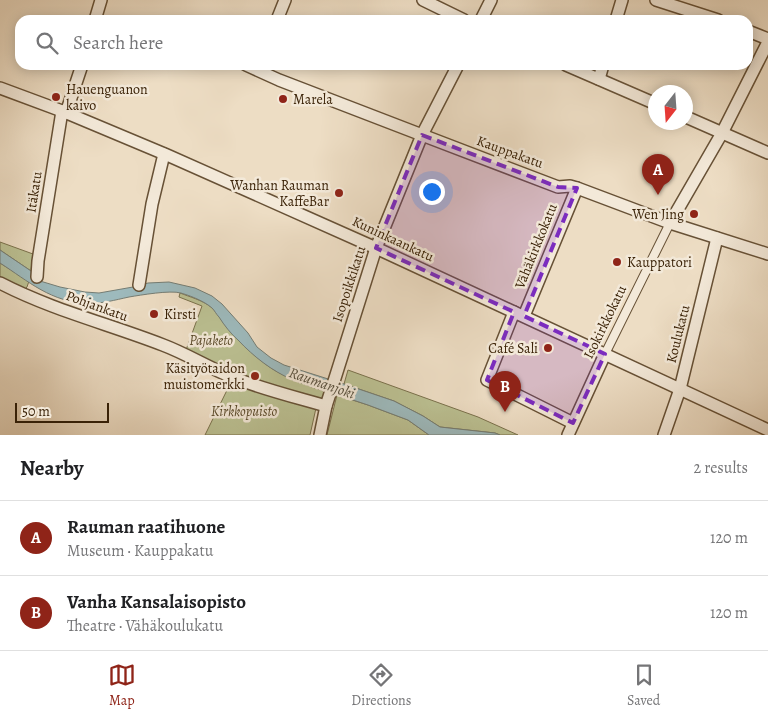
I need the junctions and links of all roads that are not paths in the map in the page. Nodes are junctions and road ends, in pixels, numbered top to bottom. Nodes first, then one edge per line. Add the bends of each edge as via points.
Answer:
1 (100, 0) edge
2 (285, 0) edge
3 (423, 0) edge
4 (490, 0) edge
5 (622, 0) edge
6 (656, 0) edge
7 (96, 15) edge
8 (279, 15) edge
9 (454, 15) edge
10 (483, 15) edge
11 (618, 15) edge
12 (702, 15) edge
13 (753, 33) edge
14 (768, 40) edge
15 (80, 70) edge
16 (266, 70) edge
17 (455, 70) edge
18 (578, 70) edge
19 (602, 70) edge
20 (599, 79) junction
21 (0, 88) edge
22 (648, 100) edge
23 (64, 112) junction
24 (693, 120) edge
25 (722, 133) junction
26 (422, 135) junction
27 (768, 153) edge
28 (164, 154) junction
29 (576, 188) junction
30 (670, 223) junction
31 (717, 238) junction
32 (376, 248) junction
33 (768, 254) edge
34 (37, 277) dead end
35 (0, 283) edge
36 (139, 285) dead end
37 (519, 314) junction
38 (605, 354) junction
39 (680, 389) junction
40 (326, 406) junction
41 (573, 423) junction
42 (767, 430) edge
43 (320, 435) edge
44 (568, 435) edge
45 (664, 435) edge

1 - 7 street
2 - 8 street
3 - 9 street
4 - 10 street
5 - 11 street
6 - 12 street
13 - 14 street
14 - 25 street
15 - 23 street, Itäkatu
16 - 26 street, Kauppakatu via 279,80
17 - 26 street, Isopoikkikatu
18 - 20 street
19 - 20 street
20 - 22 street
21 - 23 street, Kuninkaankatu
23 - 28 street, Kuninkaankatu
23 - 34 street, Itäkatu
24 - 25 street
25 - 27 street
25 - 30 street
26 - 29 street, Kauppakatu via 558,187
26 - 32 street, Isopoikkikatu
28 - 32 street, Kuninkaankatu
28 - 36 street
29 - 30 street, Kauppakatu
29 - 37 street, Vähäkirkkokatu
30 - 31 street, Kauppakatu
30 - 38 street, Isokirkkokatu
31 - 33 street, Kauppakatu
31 - 39 street, Koulukatu
32 - 37 street, Kuninkaankatu
32 - 40 street, Isopoikkikatu
35 - 40 street, Pohjankatu via 67,312 164,346 233,378
37 - 38 street, Kuninkaankatu
37 - 41 street, Vähäkirkkokatu via 487,380
38 - 39 street, Kuninkaankatu
38 - 41 street, Isokirkkokatu
39 - 42 street, Kuninkaankatu
39 - 45 street, Koulukatu
40 - 43 street, Isopoikkikatu
41 - 44 street, Isokirkkokatu

